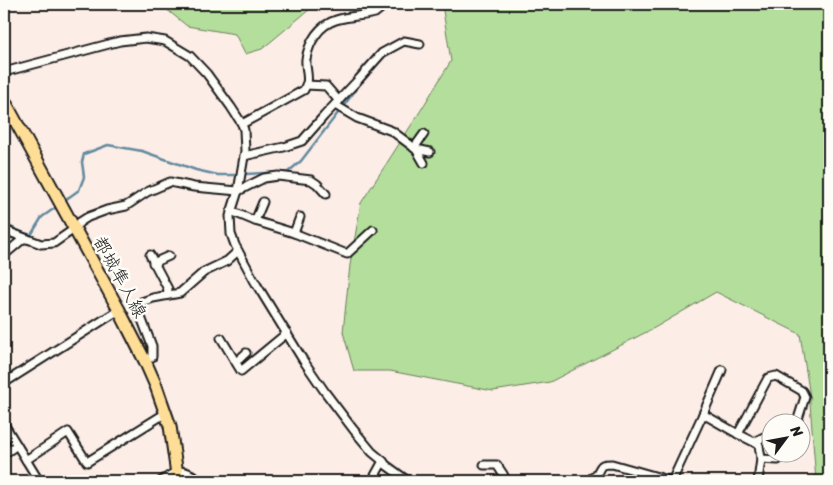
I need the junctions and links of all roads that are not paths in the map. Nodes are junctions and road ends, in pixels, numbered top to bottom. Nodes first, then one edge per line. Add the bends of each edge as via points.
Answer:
1 (383, 4) edge
2 (420, 44) dead end
3 (4, 72) edge
4 (306, 85) junction
5 (4, 100) edge
6 (339, 106) junction
7 (242, 124) junction
8 (424, 134) dead end
9 (415, 148) junction
10 (430, 152) dead end
11 (244, 156) junction
12 (424, 163) dead end
13 (238, 190) junction
14 (326, 194) dead end
15 (263, 202) dead end
16 (231, 211) junction
17 (300, 217) dead end
18 (255, 221) junction
19 (74, 229) junction
20 (4, 230) edge
21 (373, 230) dead end
22 (294, 233) junction
23 (27, 239) junction
24 (238, 251) junction
25 (150, 254) dead end
26 (4, 255) edge
27 (169, 256) dead end
28 (153, 262) junction
29 (167, 295) junction
30 (119, 310) junction
31 (286, 333) junction
32 (221, 338) dead end
33 (246, 353) dead end
34 (146, 361) junction
35 (236, 362) junction
36 (722, 370) dead end
37 (4, 383) edge
38 (800, 412) edge
39 (166, 413) junction
40 (703, 414) junction
41 (4, 424) edge
42 (738, 434) junction
43 (760, 439) edge
44 (754, 442) junction
45 (17, 445) junction
46 (760, 452) edge
47 (4, 454) edge
48 (26, 460) junction
49 (383, 461) junction
50 (761, 462) edge
51 (484, 465) dead end
52 (178, 476) edge
53 (39, 481) edge
54 (161, 481) edge
55 (199, 481) edge
56 (372, 481) edge
57 (408, 481) edge
58 (506, 481) edge
59 (588, 481) edge
60 (672, 481) edge
61 (758, 481) edge

1 - 4 street via 375,13 336,20 318,31 306,58
2 - 6 street via 404,41 382,53
3 - 7 street via 120,41 146,38 164,41 190,56 207,74
4 - 6 street via 326,86
4 - 7 street via 304,90
5 - 19 main road, 都城隼人線
6 - 9 street via 357,118 392,131
6 - 11 street via 324,116 302,141
7 - 11 street
8 - 9 street
9 - 10 street
9 - 12 street
11 - 13 street
13 - 14 street via 264,178 278,176 311,180
13 - 16 street
13 - 19 street via 170,182 126,206 88,217
15 - 18 street
16 - 18 street
16 - 24 street via 230,234
17 - 22 street
18 - 22 street
19 - 23 street via 54,243 41,244
19 - 30 main road, 都城隼人線
20 - 23 street
21 - 22 street via 347,254
23 - 26 street
24 - 29 street via 227,261 204,272 180,293
24 - 31 street
25 - 28 street
27 - 28 street
28 - 29 street via 168,289
29 - 34 street via 136,304 152,346 152,356
30 - 34 main road, 都城隼人線
30 - 37 street
31 - 35 street via 241,372
31 - 49 street via 325,392 372,452
32 - 35 street
33 - 35 street
34 - 39 main road, 都城隼人線
36 - 40 street
38 - 42 street via 804,397 802,391 776,376 768,378
39 - 48 street via 87,462 68,432
39 - 52 main road, 都城隼人線
40 - 42 street
40 - 60 street
41 - 45 street
42 - 44 street
43 - 44 street
44 - 46 street via 759,445
45 - 47 street
45 - 48 street
48 - 53 street
49 - 56 street
49 - 57 street
50 - 61 street
51 - 58 street via 497,465
52 - 54 street
52 - 55 street via 186,472
59 - 60 street via 600,466 612,464

